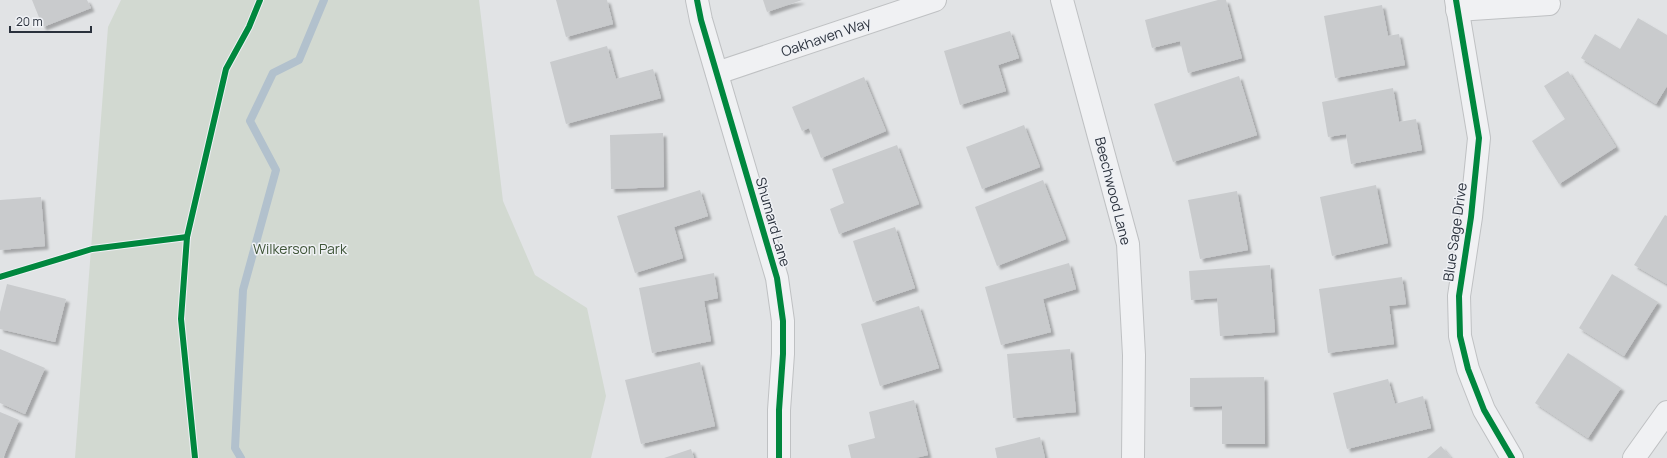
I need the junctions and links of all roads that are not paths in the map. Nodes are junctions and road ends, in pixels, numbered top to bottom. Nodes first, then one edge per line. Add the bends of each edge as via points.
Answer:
1 (697, 0) edge
2 (936, 0) edge
3 (1062, 0) edge
4 (1549, 4) dead end
5 (1456, 5) edge
6 (717, 73) junction
7 (1667, 412) edge
8 (779, 458) edge
9 (1133, 458) edge
10 (1512, 458) edge
11 (1634, 458) edge

1 - 6 street, Shumard Lane
2 - 6 street, Oakhaven Way
3 - 9 street, Beechwood Lane via 1128,244 1134,355
4 - 5 street
5 - 10 street, Blue Sage Drive via 1479,138 1459,296 1460,336 1468,370 1484,410
6 - 8 street, Shumard Lane via 777,278 783,321
7 - 11 street

